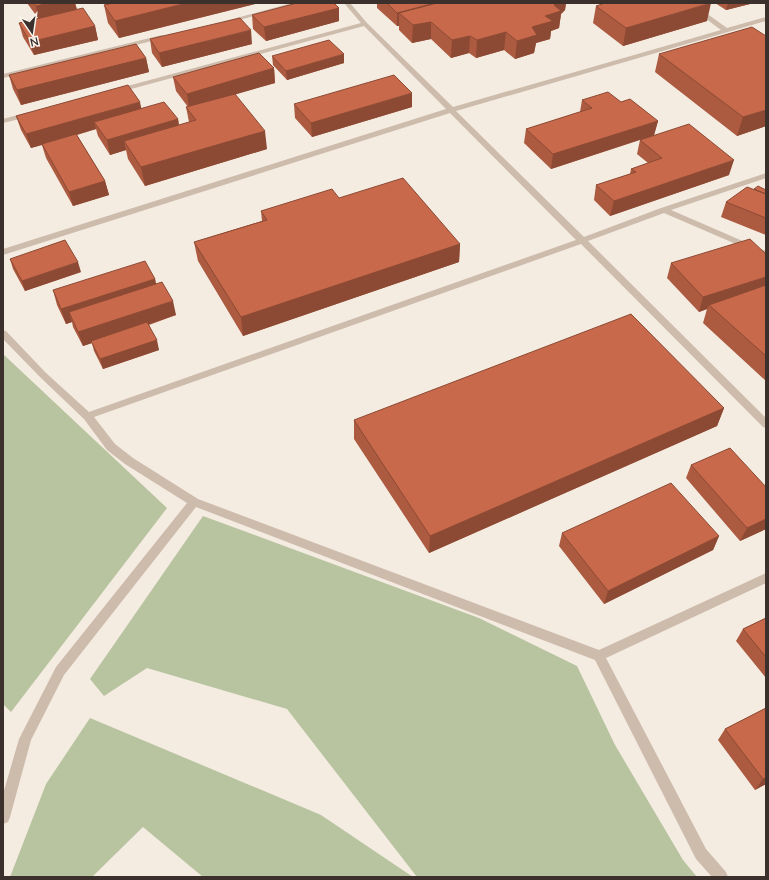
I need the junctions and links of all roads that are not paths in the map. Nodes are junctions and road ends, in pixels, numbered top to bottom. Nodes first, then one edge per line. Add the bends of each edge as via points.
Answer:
1 (300, 3) edge
2 (347, 3) edge
3 (688, 3) edge
4 (766, 19) edge
5 (224, 22) edge
6 (365, 24) junction
7 (726, 32) junction
8 (170, 35) edge
9 (3, 76) edge
10 (111, 92) edge
11 (451, 110) junction
12 (34, 113) edge
13 (3, 121) edge
14 (766, 175) edge
15 (664, 210) junction
16 (581, 241) junction
17 (3, 252) edge
18 (766, 254) edge
19 (3, 333) edge
20 (87, 416) junction
21 (766, 424) edge
22 (194, 502) junction
23 (766, 578) edge
24 (599, 656) junction
25 (3, 818) edge
26 (721, 877) edge

1 - 5 street
2 - 6 street
3 - 7 street
4 - 7 street
6 - 10 street
6 - 11 street
7 - 11 street
8 - 9 street
11 - 16 street
11 - 17 street
12 - 13 street
14 - 15 street
15 - 16 street
15 - 18 street
16 - 20 street
16 - 21 street
19 - 20 street
20 - 22 street via 112,447 129,461
22 - 24 street
22 - 25 street via 60,671 25,739
23 - 24 street
24 - 26 street via 702,854

